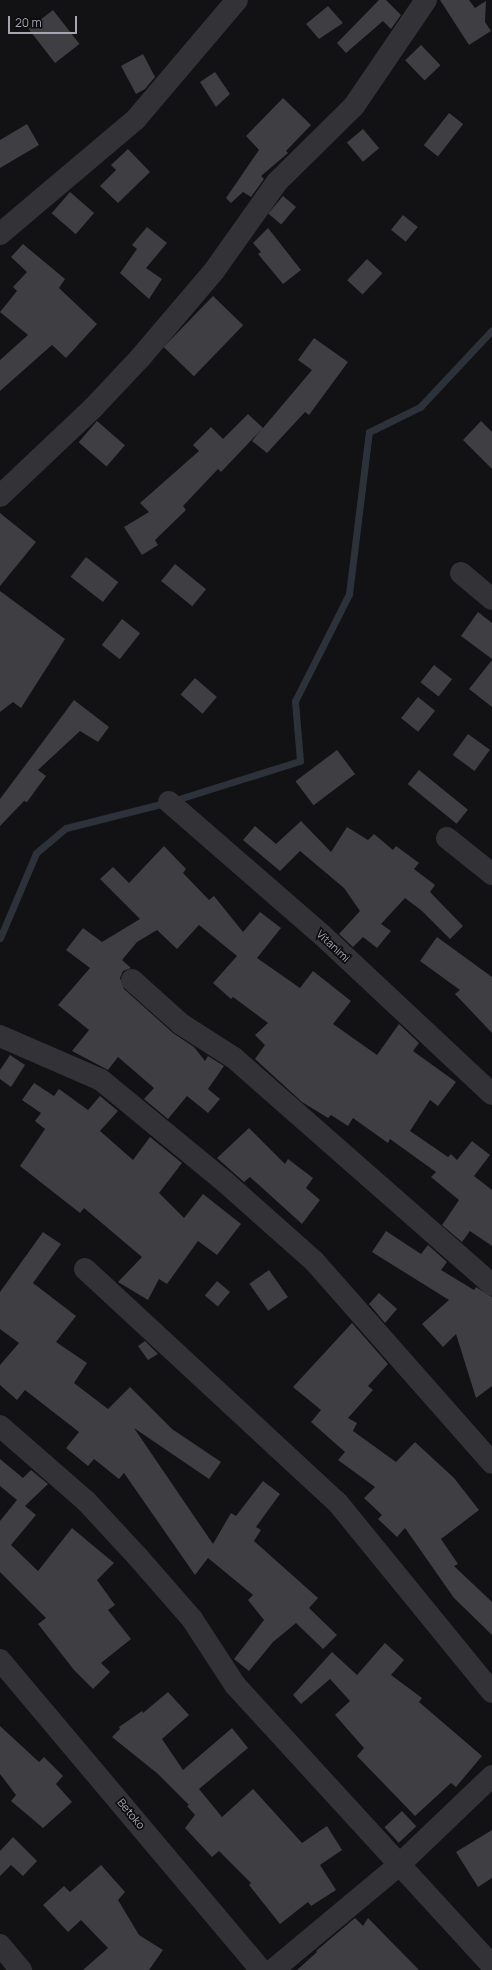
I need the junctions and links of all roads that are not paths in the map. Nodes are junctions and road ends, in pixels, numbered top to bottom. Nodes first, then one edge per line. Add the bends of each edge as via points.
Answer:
1 (237, 0) edge
2 (426, 0) edge
3 (0, 234) edge
4 (0, 496) edge
5 (461, 573) dead end
6 (492, 599) edge
7 (169, 802) dead end
8 (447, 838) dead end
9 (492, 874) edge
10 (132, 980) dead end
11 (0, 1036) edge
12 (492, 1094) edge
13 (85, 1269) dead end
14 (492, 1285) edge
15 (0, 1426) edge
16 (492, 1463) edge
17 (0, 1660) edge
18 (492, 1692) edge
19 (492, 1776) edge
20 (399, 1865) junction
21 (0, 1945) edge
22 (492, 1965) edge
23 (21, 1970) edge
24 (261, 1970) edge
25 (273, 1970) edge

1 - 3 street via 136,119
2 - 4 street via 354,106 277,182 214,270 140,358 94,408
5 - 6 street
7 - 12 street, Vitanimi via 321,934
8 - 9 street
10 - 14 street via 181,1024 234,1058
11 - 16 street via 101,1080 225,1182 314,1261
13 - 18 street via 337,1502
15 - 20 street via 86,1501 137,1556 192,1619 235,1685
17 - 24 street, Betoko
19 - 20 street
20 - 22 street
20 - 25 street
21 - 23 street

